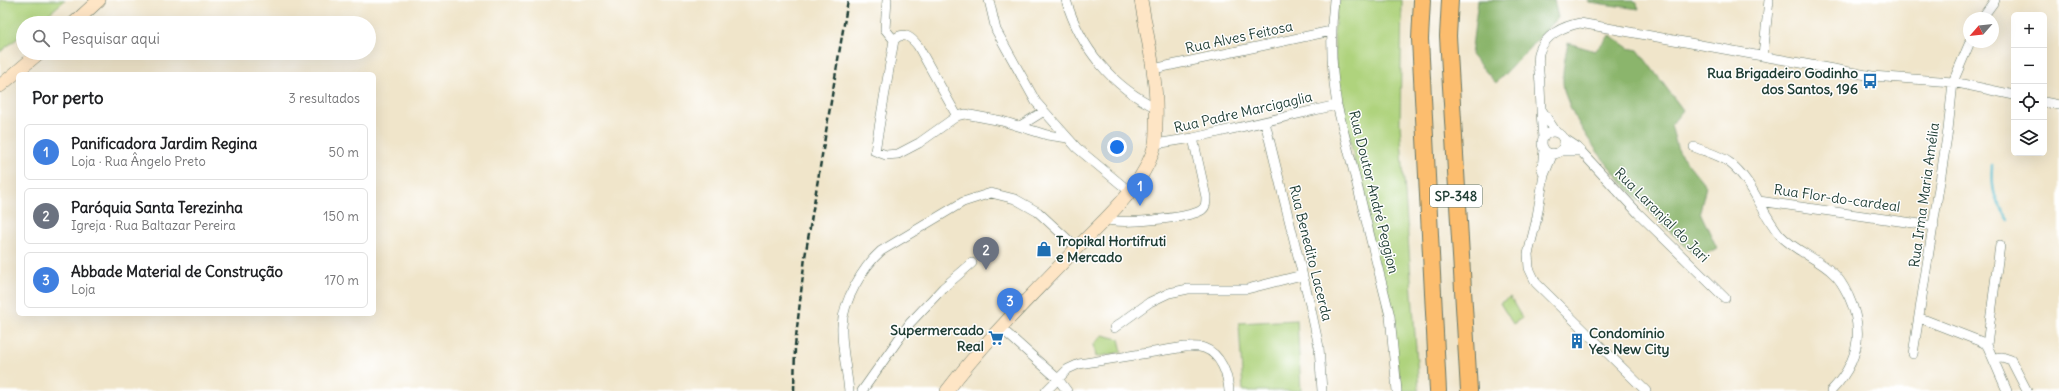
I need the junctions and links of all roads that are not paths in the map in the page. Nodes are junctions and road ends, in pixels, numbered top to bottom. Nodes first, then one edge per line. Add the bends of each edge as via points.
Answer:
1 (99, 0) edge
2 (887, 0) edge
3 (981, 0) edge
4 (1066, 0) edge
5 (1141, 0) edge
6 (1334, 0) edge
7 (1422, 0) edge
8 (1450, 0) edge
9 (1768, 0) edge
10 (1995, 0) edge
11 (989, 5) edge
12 (1986, 12) edge
13 (82, 16) edge
14 (1331, 32) junction
15 (894, 40) junction
16 (1967, 48) edge
17 (1763, 56) junction
18 (31, 60) edge
19 (1153, 69) junction
20 (16, 72) edge
21 (17, 72) edge
22 (1953, 82) junction
23 (0, 86) edge
24 (2011, 94) edge
25 (2047, 103) edge
26 (1337, 105) junction
27 (2059, 105) edge
28 (1157, 108) junction
29 (1541, 109) junction
30 (1044, 111) junction
31 (957, 116) junction
32 (1265, 122) junction
33 (1020, 126) junction
34 (1559, 134) junction
35 (1543, 137) junction
36 (1068, 138) junction
37 (1193, 138) junction
38 (1155, 144) junction
39 (1694, 148) dead end
40 (1544, 149) junction
41 (1581, 151) junction
42 (1556, 152) junction
43 (1544, 175) junction
44 (1130, 192) junction
45 (1759, 201) junction
46 (1105, 219) junction
47 (1934, 226) junction
48 (2000, 244) dead end
49 (1077, 248) junction
50 (972, 263) dead end
51 (1302, 275) junction
52 (1725, 298) dead end
53 (1920, 318) junction
54 (1001, 328) junction
55 (1114, 328) dead end
56 (1987, 345) junction
57 (1913, 354) dead end
58 (1994, 358) junction
59 (1058, 379) junction
60 (849, 391) edge
61 (862, 391) edge
62 (947, 391) edge
63 (1046, 391) edge
64 (1067, 391) edge
65 (1229, 391) edge
66 (1322, 391) edge
67 (1397, 391) edge
68 (1438, 391) edge
69 (1469, 391) edge
70 (1646, 391) edge
71 (1831, 391) edge
72 (2007, 391) edge
73 (2027, 391) edge

1 - 13 street
2 - 15 street via 885,29
3 - 11 street
4 - 28 street via 1076,28 1091,53 1108,73 1144,102
5 - 19 street
6 - 14 street, Rua Doutor André Peggion
7 - 68 highway, SP-348 via 1421,54
8 - 69 highway, SP-348 via 1448,36
9 - 17 street
10 - 12 street
11 - 30 street via 996,30 1029,90
14 - 19 street, Rua Alves Feitosa
14 - 26 street, Rua Doutor André Peggion via 1332,74
15 - 31 street via 901,35 911,38
15 - 31 street via 875,151 886,155 898,154 919,143
16 - 22 street, Rua Irma Maria Amélia
17 - 22 street via 1872,76
17 - 29 street via 1587,23 1574,24 1562,28 1551,36 1540,52
18 - 21 street
19 - 28 street
20 - 23 street
22 - 24 street
22 - 47 street, Rua Irma Maria Amélia
25 - 27 street
26 - 32 street, Rua Padre Marcigaglia
26 - 67 street, Rua Doutor André Peggion via 1390,316
28 - 38 street
29 - 34 street
29 - 35 street
30 - 33 street
30 - 36 street
31 - 33 street via 979,116
32 - 37 street, Rua Padre Marcigaglia
32 - 51 street, Rua Benedito Lacerda
33 - 36 street via 1047,135
34 - 35 street via 1549,132
34 - 41 street, Rua Laranjal do Jari
34 - 42 street via 1563,145
35 - 40 street
36 - 44 street
37 - 38 street, Rua Padre Marcigaglia
37 - 46 street via 1206,206 1201,210 1168,217 1121,222
38 - 44 street via 1143,172
39 - 45 street via 1729,162 1747,182
40 - 42 street
40 - 43 street
41 - 42 street
41 - 52 street, Rua Laranjal do Jari via 1638,213
42 - 43 street
43 - 70 street via 1528,254 1533,278
44 - 46 street
45 - 47 street, Rua Flor-do-cardeal
45 - 71 street via 1770,221 1788,243 1834,274 1844,287 1852,305 1857,320 1856,351 1846,374
46 - 49 street
47 - 53 street, Rua Irma Maria Amélia
48 - 56 street
49 - 54 street
49 - 60 street via 1038,212 1015,199 991,193 963,202 881,251 869,261 844,310 842,327
50 - 61 street via 910,323
51 - 55 street via 1248,289 1188,289 1168,293 1150,302
51 - 66 street, Rua Benedito Lacerda via 1319,347
53 - 56 street
53 - 57 street, Rua Irma Maria Amélia
54 - 59 street
54 - 62 street
56 - 58 street
58 - 72 street
58 - 73 street via 2002,356 2011,360
59 - 63 street
59 - 64 street
59 - 65 street via 1068,369 1079,364 1199,347 1206,348 1221,363

